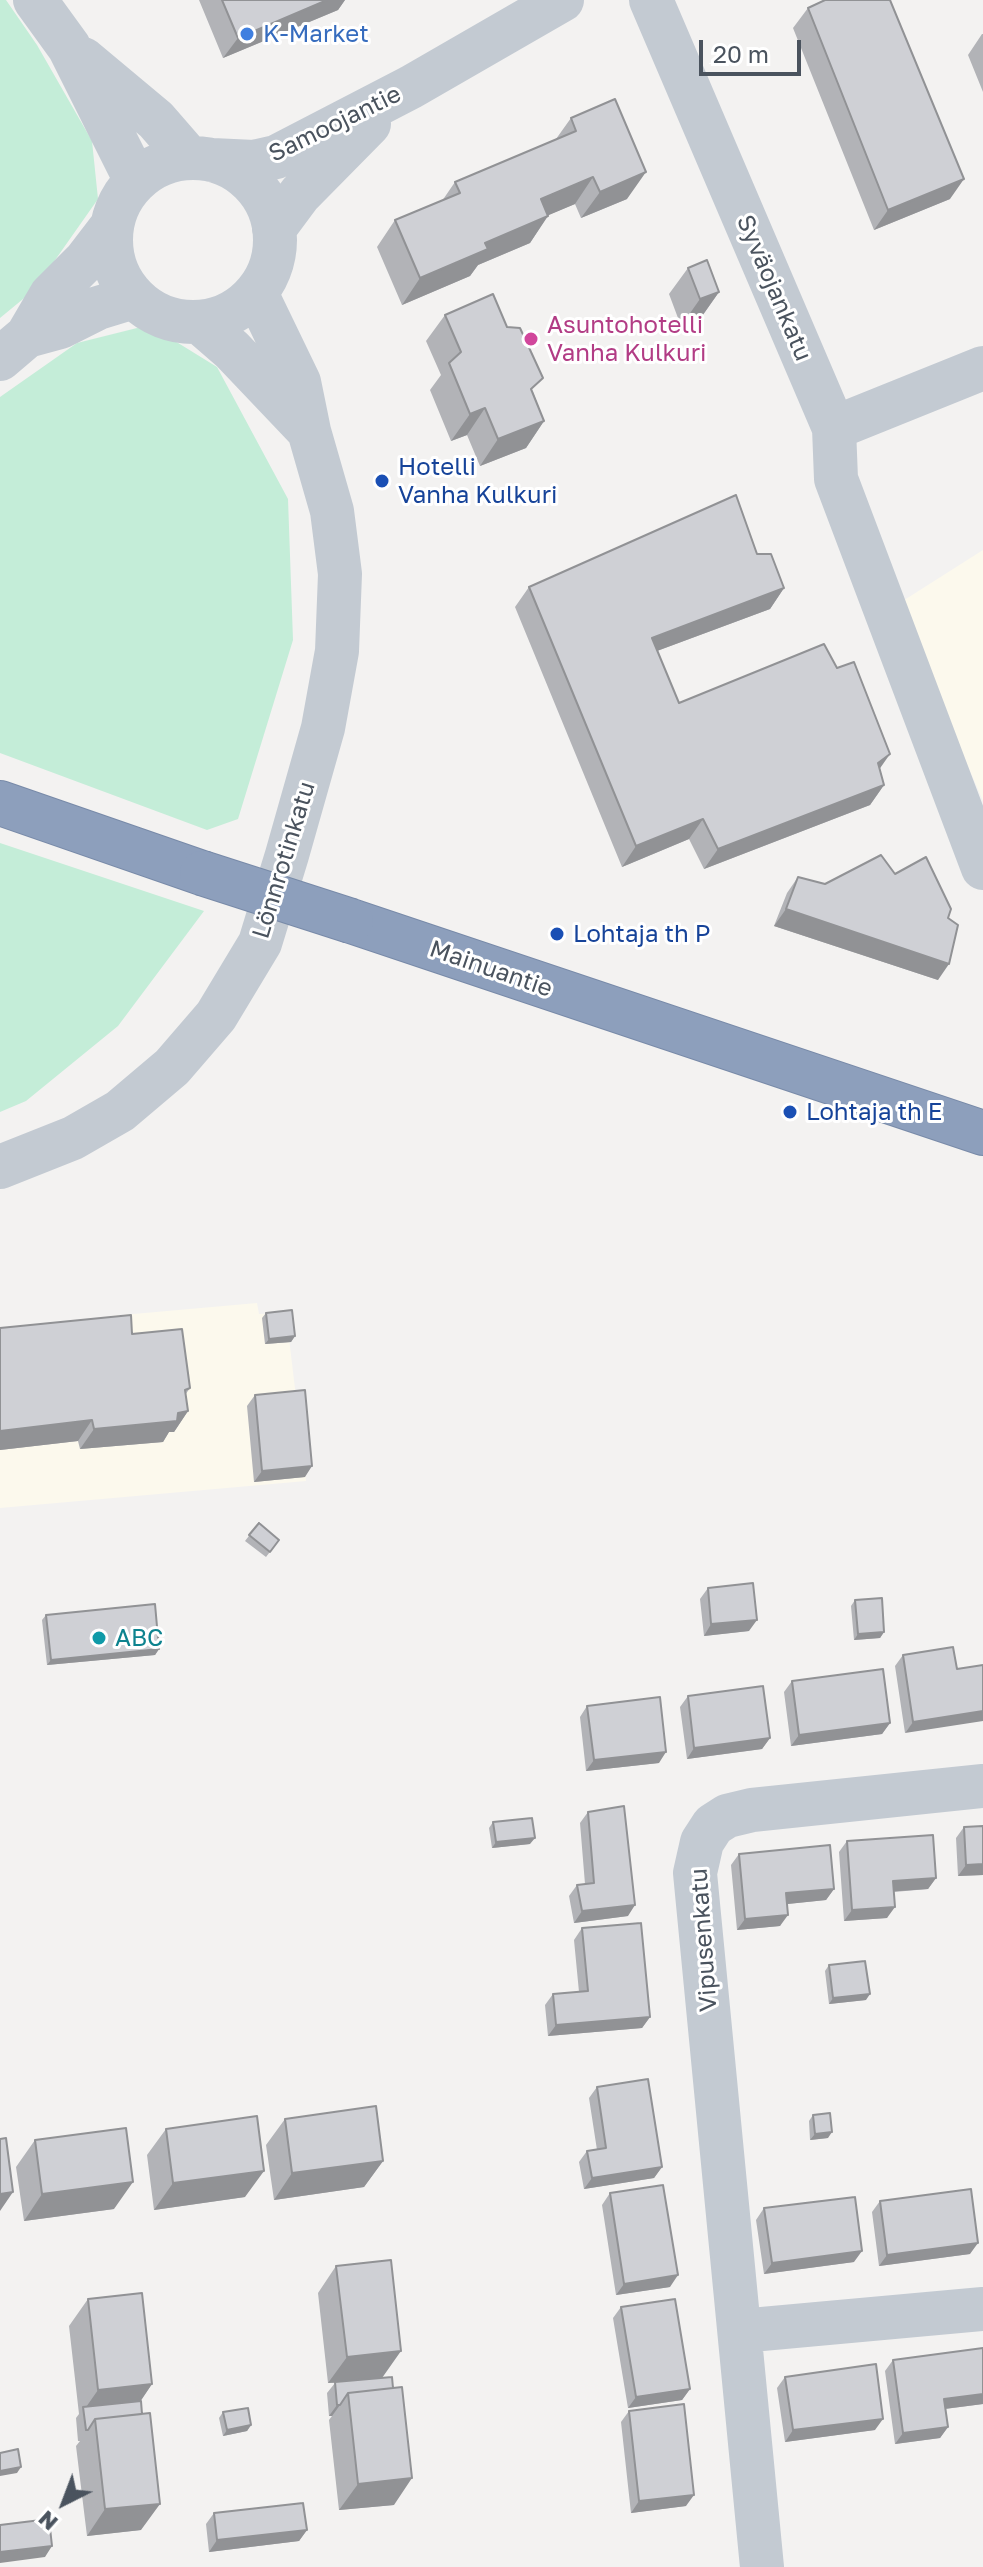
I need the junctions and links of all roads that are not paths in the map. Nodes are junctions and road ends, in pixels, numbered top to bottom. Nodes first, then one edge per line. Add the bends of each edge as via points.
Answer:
1 (35, 0) edge
2 (562, 0) edge
3 (651, 0) edge
4 (69, 47) junction
5 (411, 87) junction
6 (200, 159) junction
7 (136, 181) junction
8 (274, 229) junction
9 (109, 230) junction
10 (256, 293) junction
11 (134, 297) junction
12 (202, 324) junction
13 (13, 348) edge
14 (983, 368) edge
15 (834, 428) junction
16 (309, 431) junction
17 (0, 803) edge
18 (983, 868) edge
19 (983, 1133) edge
20 (0, 1167) edge
21 (983, 1786) edge
22 (983, 2309) edge
23 (740, 2331) junction
24 (762, 2567) edge

1 - 4 street
2 - 5 street, Samoojantie
3 - 15 street, Syväojankatu
4 - 6 street
4 - 7 street
5 - 6 street, Samoojantie via 276,157 254,162
5 - 8 street, Samoojantie via 351,140
6 - 7 street via 155,168
6 - 8 street via 230,167 250,181 262,196
7 - 9 street via 115,209
8 - 10 street via 272,263
9 - 11 street via 122,281
9 - 13 street
10 - 12 street via 230,313
10 - 16 street, Lönnrotinkatu via 299,382
11 - 12 street via 168,318
11 - 13 street
12 - 16 street, Lönnrotinkatu
14 - 15 street
15 - 18 street via 836,479
16 - 20 street, Lönnrotinkatu via 332,511 340,574 337,651 323,728 260,943 216,1016 172,1067 108,1118
17 - 19 highway, Mainuantie, bridge
21 - 23 street, Vipusenkatu via 752,1810 727,1816 702,1842 695,1873
22 - 23 street
23 - 24 street, Vipusenkatu

